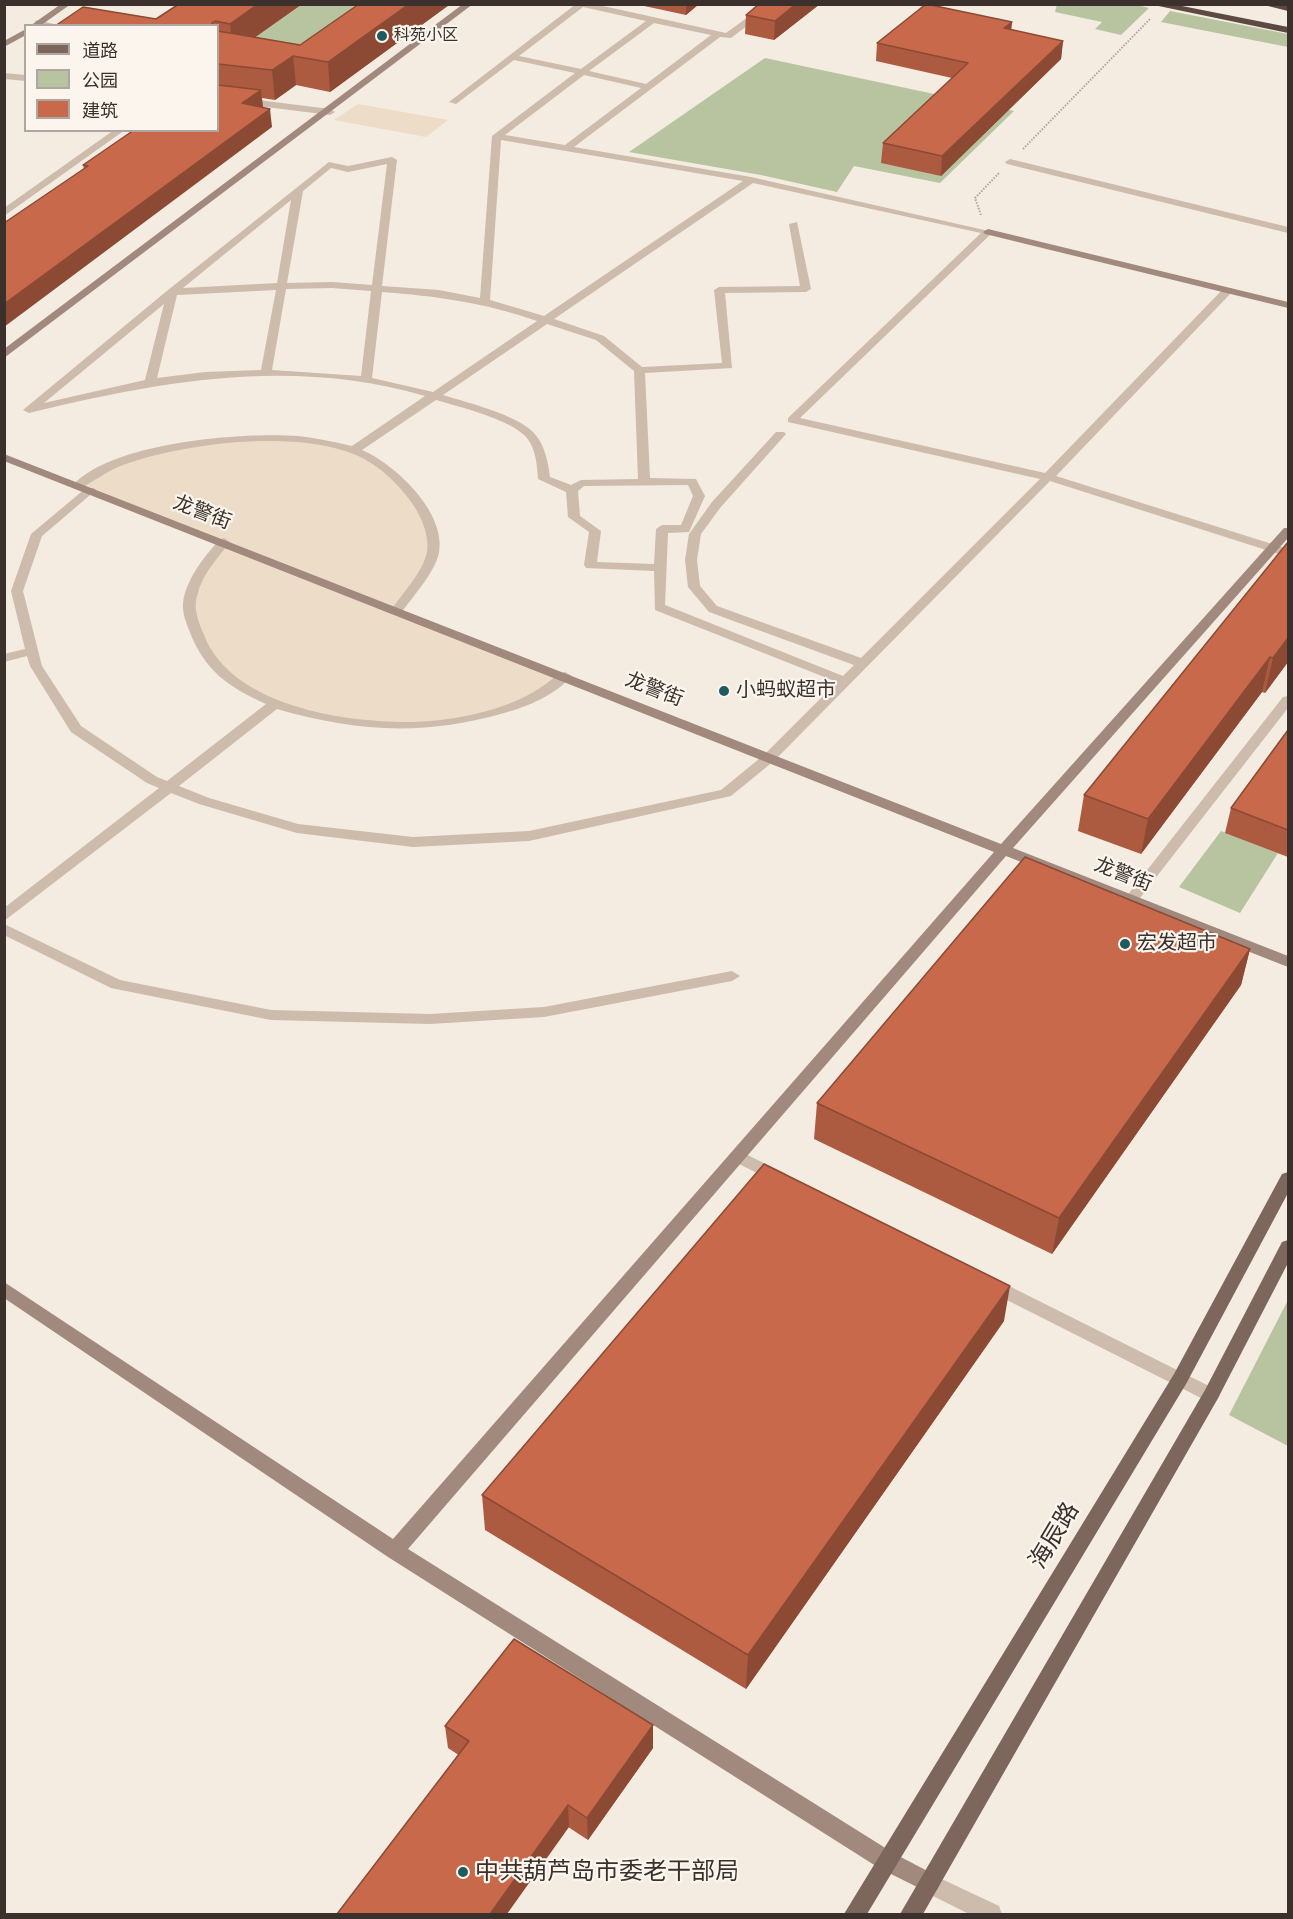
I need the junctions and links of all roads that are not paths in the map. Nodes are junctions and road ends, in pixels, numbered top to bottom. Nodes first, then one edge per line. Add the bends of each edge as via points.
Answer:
1 (67, 4) edge
2 (469, 4) edge
3 (772, 4) edge
4 (1213, 4) edge
5 (1272, 4) edge
6 (586, 5) edge
7 (1158, 5) edge
8 (1288, 8) edge
9 (1288, 19) edge
10 (652, 20) junction
11 (36, 24) edge
12 (1288, 30) edge
13 (24, 32) edge
14 (718, 32) junction
15 (4, 45) edge
16 (513, 57) junction
17 (583, 72) junction
18 (4, 76) edge
19 (24, 78) edge
20 (649, 87) junction
21 (219, 98) edge
22 (453, 102) dead end
23 (330, 112) junction
24 (118, 132) edge
25 (497, 135) junction
26 (568, 147) junction
27 (1010, 162) road end
28 (751, 180) junction
29 (297, 190) junction
30 (4, 213) edge
31 (794, 224) dead end
32 (1288, 230) edge
33 (988, 232) junction
34 (282, 285) junction
35 (375, 288) junction
36 (1228, 290) junction
37 (172, 292) junction
38 (485, 302) junction
39 (1288, 305) edge
40 (545, 320) junction
41 (4, 355) edge
42 (639, 369) junction
43 (266, 374) junction
44 (366, 379) junction
45 (150, 383) junction
46 (436, 395) junction
47 (780, 434) dead end
48 (354, 450) junction
49 (4, 457) edge
50 (1048, 477) junction
51 (644, 482) junction
52 (84, 488) junction
53 (572, 490) junction
54 (1288, 531) edge
55 (224, 542) junction
56 (1281, 550) edge
57 (660, 568) junction
58 (397, 610) junction
59 (32, 651) junction
60 (4, 658) edge
61 (862, 663) junction
62 (565, 676) junction
63 (845, 681) junction
64 (1288, 700) edge
65 (275, 704) junction
66 (770, 757) junction
67 (170, 788) junction
68 (1004, 849) junction
69 (1131, 900) junction
70 (4, 916) edge
71 (4, 929) edge
72 (1288, 962) edge
73 (732, 976) dead end
74 (739, 1156) junction
75 (1288, 1178) edge
76 (792, 1183) edge
77 (1288, 1247) edge
78 (981, 1279) edge
79 (4, 1289) edge
80 (1180, 1379) junction
81 (1211, 1395) junction
82 (395, 1551) junction
83 (887, 1861) junction
84 (929, 1882) junction
85 (855, 1914) edge
86 (911, 1914) edge
87 (991, 1914) edge

1 - 11 street
2 - 23 street
3 - 14 street
4 - 9 highway
5 - 8 highway
6 - 10 street
6 - 16 street
7 - 12 highway
10 - 14 street
10 - 17 street
13 - 15 street
14 - 20 street
16 - 17 street
16 - 22 street
17 - 20 street
17 - 25 street
18 - 19 street
20 - 26 street
21 - 23 street
23 - 41 street
24 - 30 street
25 - 26 street
25 - 38 street
26 - 28 street
27 - 32 street
28 - 33 street
28 - 40 street
29 - 34 street
29 - 35 street via 329,165 348,170 392,160
29 - 37 street
31 - 42 street via 806,289 719,290 728,366
33 - 36 street
33 - 50 street via 792,420
34 - 35 street
34 - 37 street
34 - 43 street
35 - 38 street via 439,293
35 - 44 street
36 - 39 street
36 - 50 street
37 - 45 street
37 - 45 street via 29,410
38 - 40 street
40 - 42 street via 600,338
40 - 46 street
42 - 51 street
43 - 44 street
43 - 45 street
44 - 46 street
46 - 48 street
46 - 53 street via 496,416 531,436 543,464 544,479
47 - 61 street via 695,534 691,560 694,587 713,609
48 - 52 street via 290,440 212,442 117,463
48 - 58 street via 407,486 428,516 433,553
49 - 52 street, 龙警街
50 - 56 street
50 - 61 street
51 - 53 street via 581,483
51 - 57 street via 692,481 699,495 685,530 662,529
52 - 55 street, 龙警街
52 - 59 street via 37,534 17,591
53 - 57 street via 574,517 595,531 590,566
54 - 56 street
55 - 58 street, 龙警街
55 - 65 street via 210,556 189,605 196,641 224,676
56 - 68 street
57 - 63 street via 659,607
58 - 62 street, 龙警街
59 - 60 street
59 - 67 street via 36,666 76,729
61 - 63 street
62 - 65 street via 533,698 482,715 407,726 323,719
62 - 66 street, 龙警街
63 - 66 street
64 - 69 street
65 - 67 street
66 - 67 street via 726,793 530,836 413,842 297,828
66 - 68 street, 龙警街
67 - 70 street
68 - 69 street, 龙警街
68 - 74 street
69 - 72 street, 龙警街
71 - 73 street via 116,984 271,1015 430,1019 544,1012
74 - 76 street
74 - 82 street
75 - 80 main road, 海辰路
77 - 81 main road
78 - 80 street
79 - 82 street
80 - 81 street
80 - 83 main road, 海辰路
81 - 84 main road
82 - 83 street
83 - 84 street
83 - 85 main road, 海辰路
84 - 86 main road
84 - 87 street

